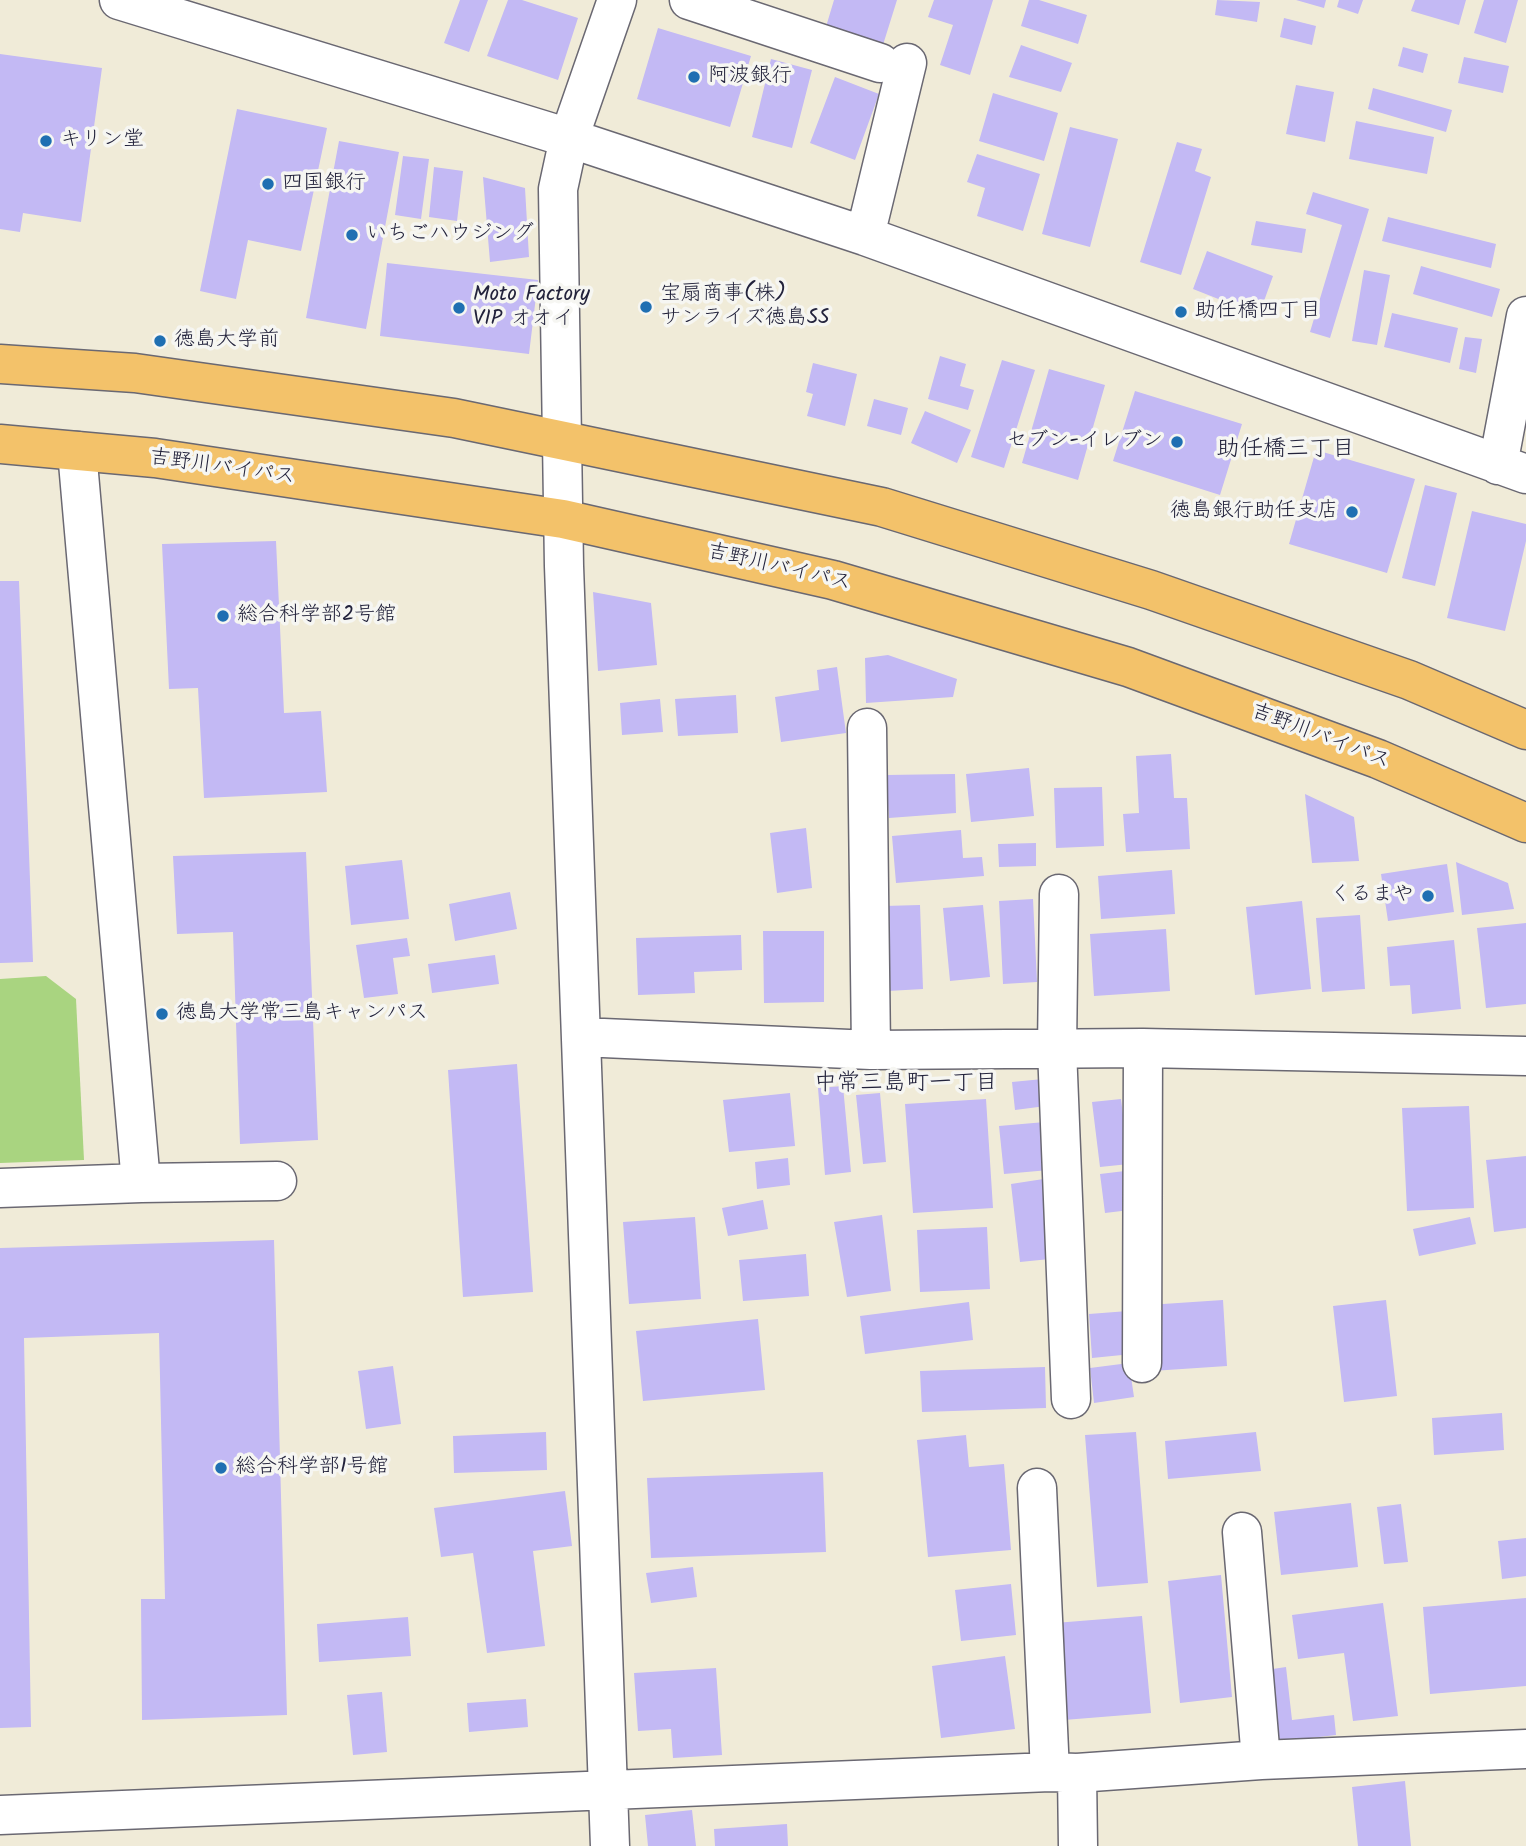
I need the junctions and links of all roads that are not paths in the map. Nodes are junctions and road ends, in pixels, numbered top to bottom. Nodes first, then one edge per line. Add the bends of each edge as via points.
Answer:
1 (119, 0) edge
2 (617, 0) edge
3 (689, 0) edge
4 (569, 138) junction
5 (865, 236) junction
6 (1526, 316) edge
7 (0, 364) edge
8 (562, 438) junction
9 (0, 444) edge
10 (77, 451) junction
11 (1512, 469) edge
12 (563, 519) junction
13 (867, 728) dead end
14 (1526, 730) edge
15 (1526, 824) edge
16 (1059, 894) dead end
17 (581, 1037) junction
18 (1143, 1048) junction
19 (1057, 1049) junction
20 (871, 1050) junction
21 (1526, 1056) edge
22 (277, 1181) dead end
23 (141, 1183) junction
24 (0, 1188) edge
25 (1142, 1363) dead end
26 (1071, 1399) dead end
27 (1037, 1488) dead end
28 (1242, 1532) dead end
29 (1526, 1749) edge
30 (1261, 1760) junction
31 (1063, 1772) junction
32 (609, 1790) junction
33 (0, 1815) edge
34 (610, 1846) edge
35 (1078, 1846) edge

1 - 4 street
2 - 4 street
3 - 5 street via 894,63
4 - 5 street
4 - 8 street via 558,189
5 - 11 street
6 - 11 street
7 - 8 highway via 135,373 454,418
8 - 12 street
8 - 14 highway via 882,507 1151,590 1409,680
9 - 10 highway, 吉野川バイパス
10 - 12 highway, 吉野川バイパス via 155,458
10 - 23 street
12 - 15 highway, 吉野川バイパス via 833,580 1128,667 1378,759
12 - 17 street
13 - 20 street
16 - 19 street
17 - 20 street
17 - 32 street
18 - 19 street
18 - 21 street
18 - 25 street
19 - 20 street
19 - 26 street
22 - 23 street
23 - 24 street
27 - 31 street
28 - 30 street
29 - 30 street
30 - 31 street
31 - 32 street
31 - 35 street
32 - 33 street
32 - 34 street

